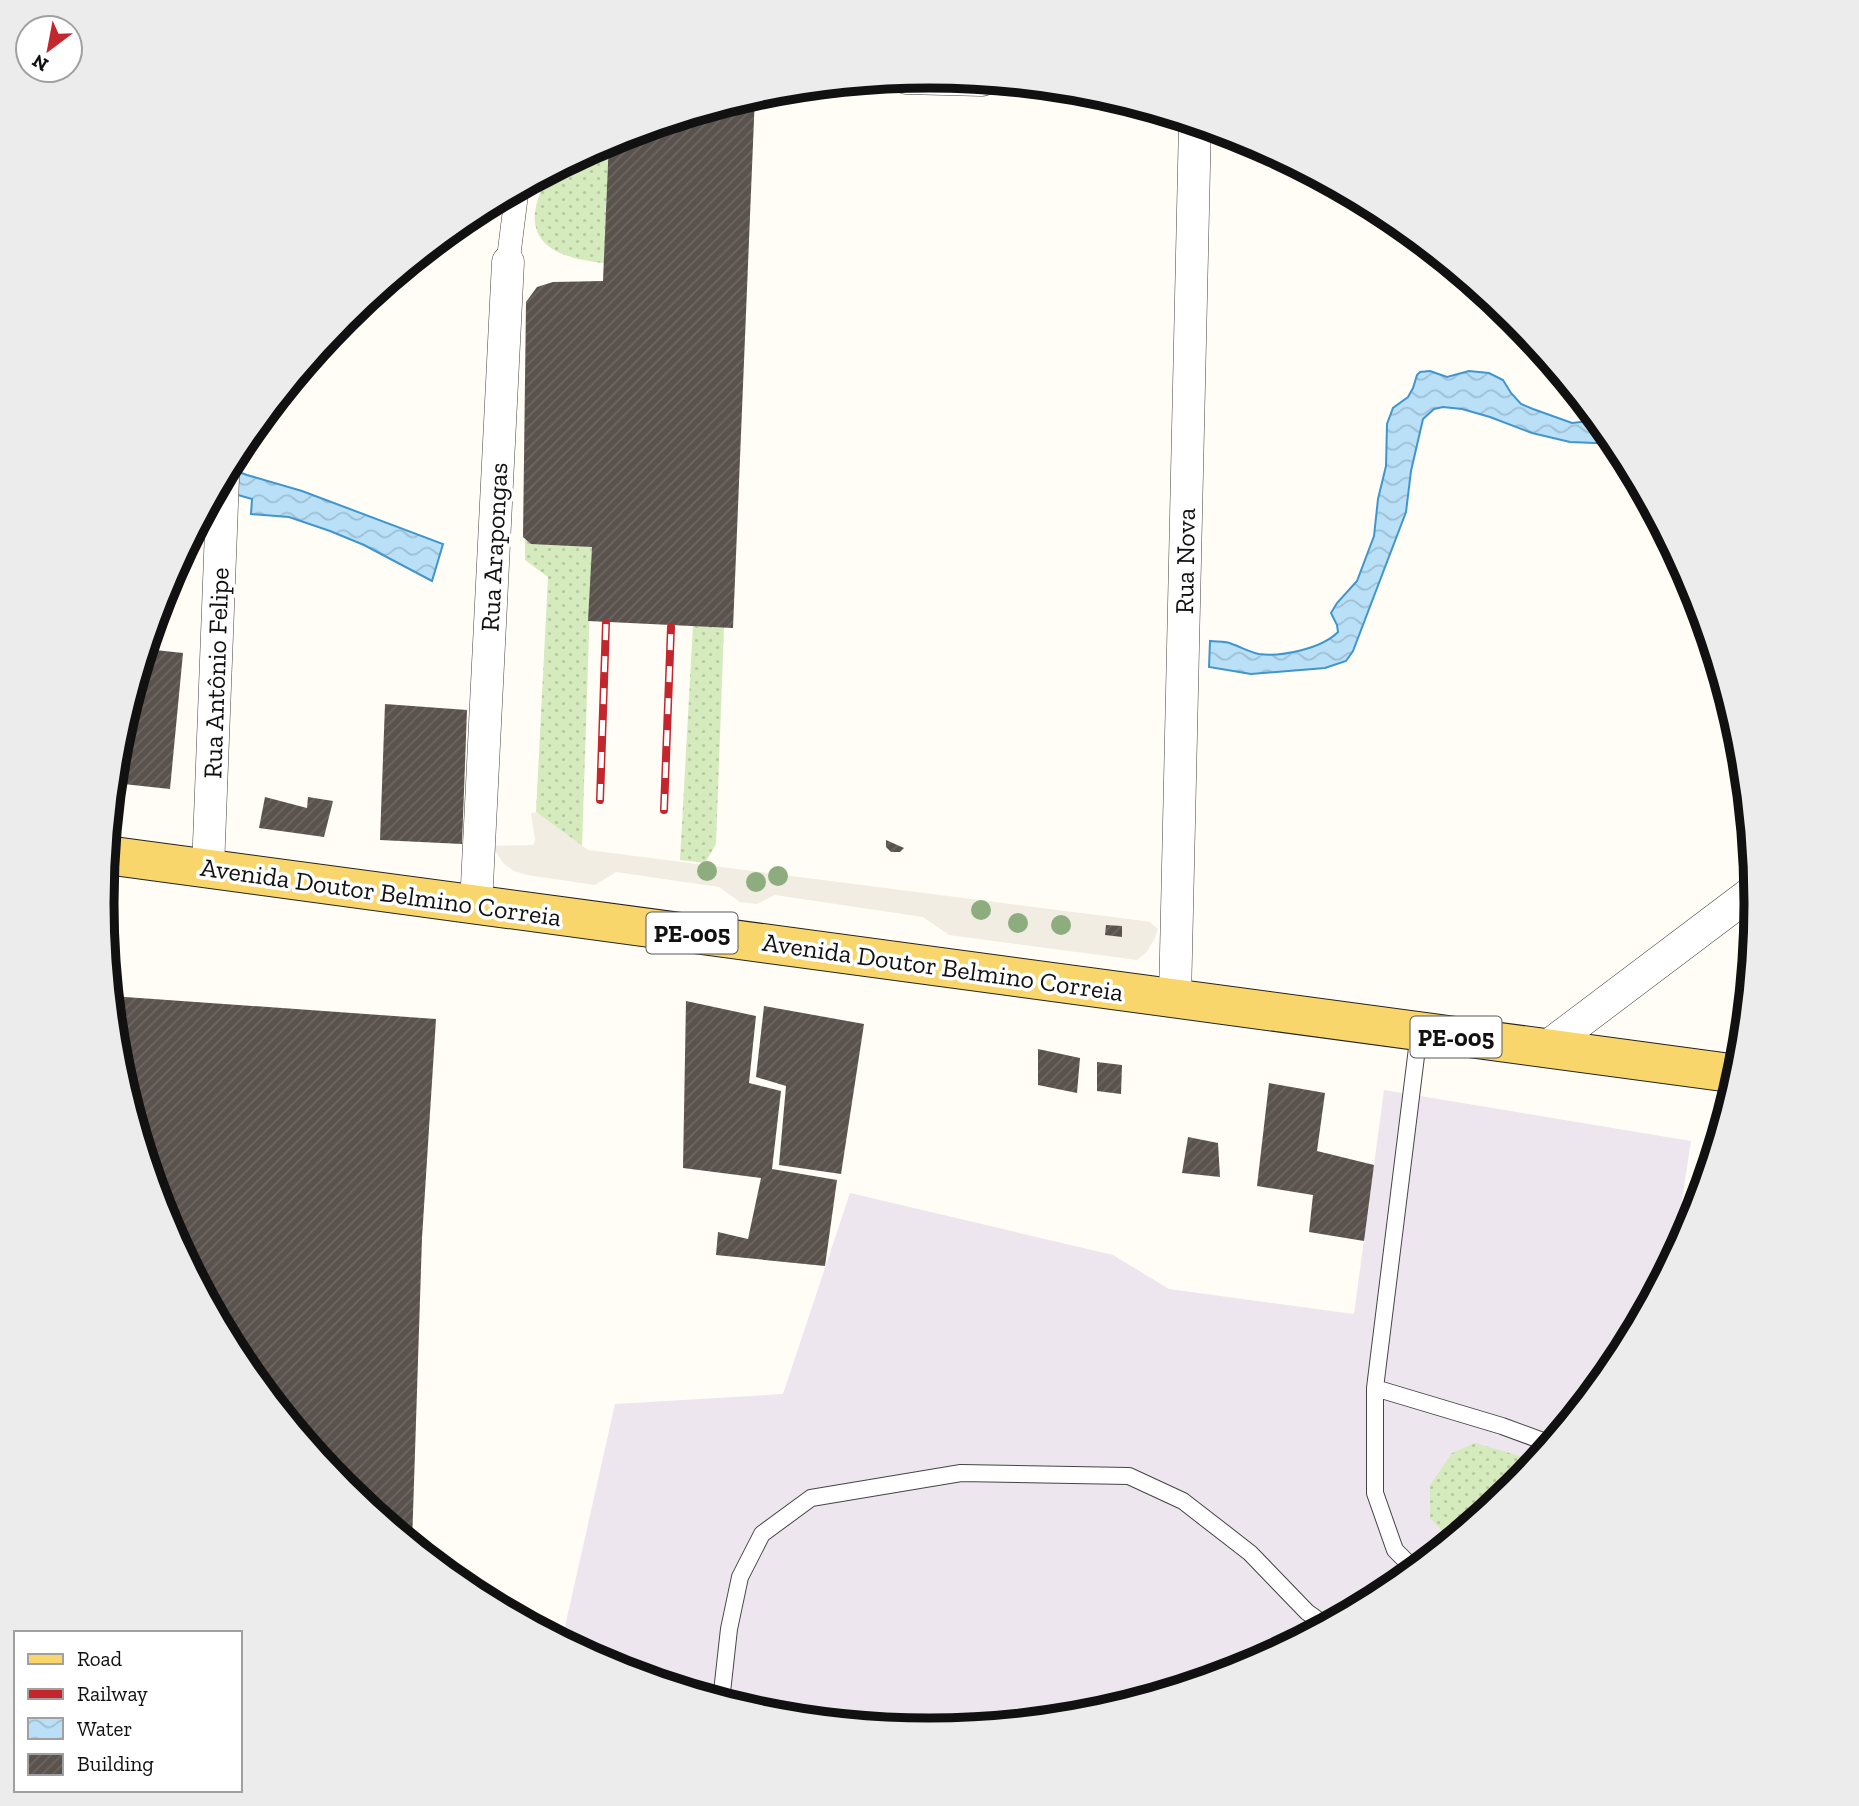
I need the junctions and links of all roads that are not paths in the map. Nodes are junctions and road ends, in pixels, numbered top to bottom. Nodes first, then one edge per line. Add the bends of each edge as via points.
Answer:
1 (1195, 132) edge
2 (516, 201) edge
3 (508, 262) joint
4 (222, 497) edge
5 (116, 856) edge
6 (208, 869) junction
7 (1745, 897) edge
8 (476, 905) junction
9 (1175, 998) junction
10 (1419, 1032) junction
11 (1544, 1049) junction
12 (1727, 1073) edge
13 (1375, 1388) junction
14 (1543, 1441) edge
15 (1408, 1563) edge
16 (1317, 1619) edge
17 (722, 1692) edge

1 - 9 street, Rua Nova
2 - 3 street, Rua Arapongas
3 - 8 street, Rua Arapongas
4 - 6 street, Rua Antônio Felipe
5 - 6 main road, Avenida Doutor Belmino Correia / PE-005
6 - 8 main road, Avenida Doutor Belmino Correia / PE-005
7 - 11 street
8 - 9 main road, Avenida Doutor Belmino Correia / PE-005
9 - 10 main road, Avenida Doutor Belmino Correia / PE-005
10 - 11 main road, Avenida Doutor Belmino Correia / PE-005
10 - 13 lane
11 - 12 main road, Avenida Doutor Belmino Correia / PE-005
13 - 14 lane
13 - 15 lane via 1375,1493 1395,1550
16 - 17 lane via 1250,1553 1183,1501 1129,1476 961,1473 811,1498 762,1534 740,1577

